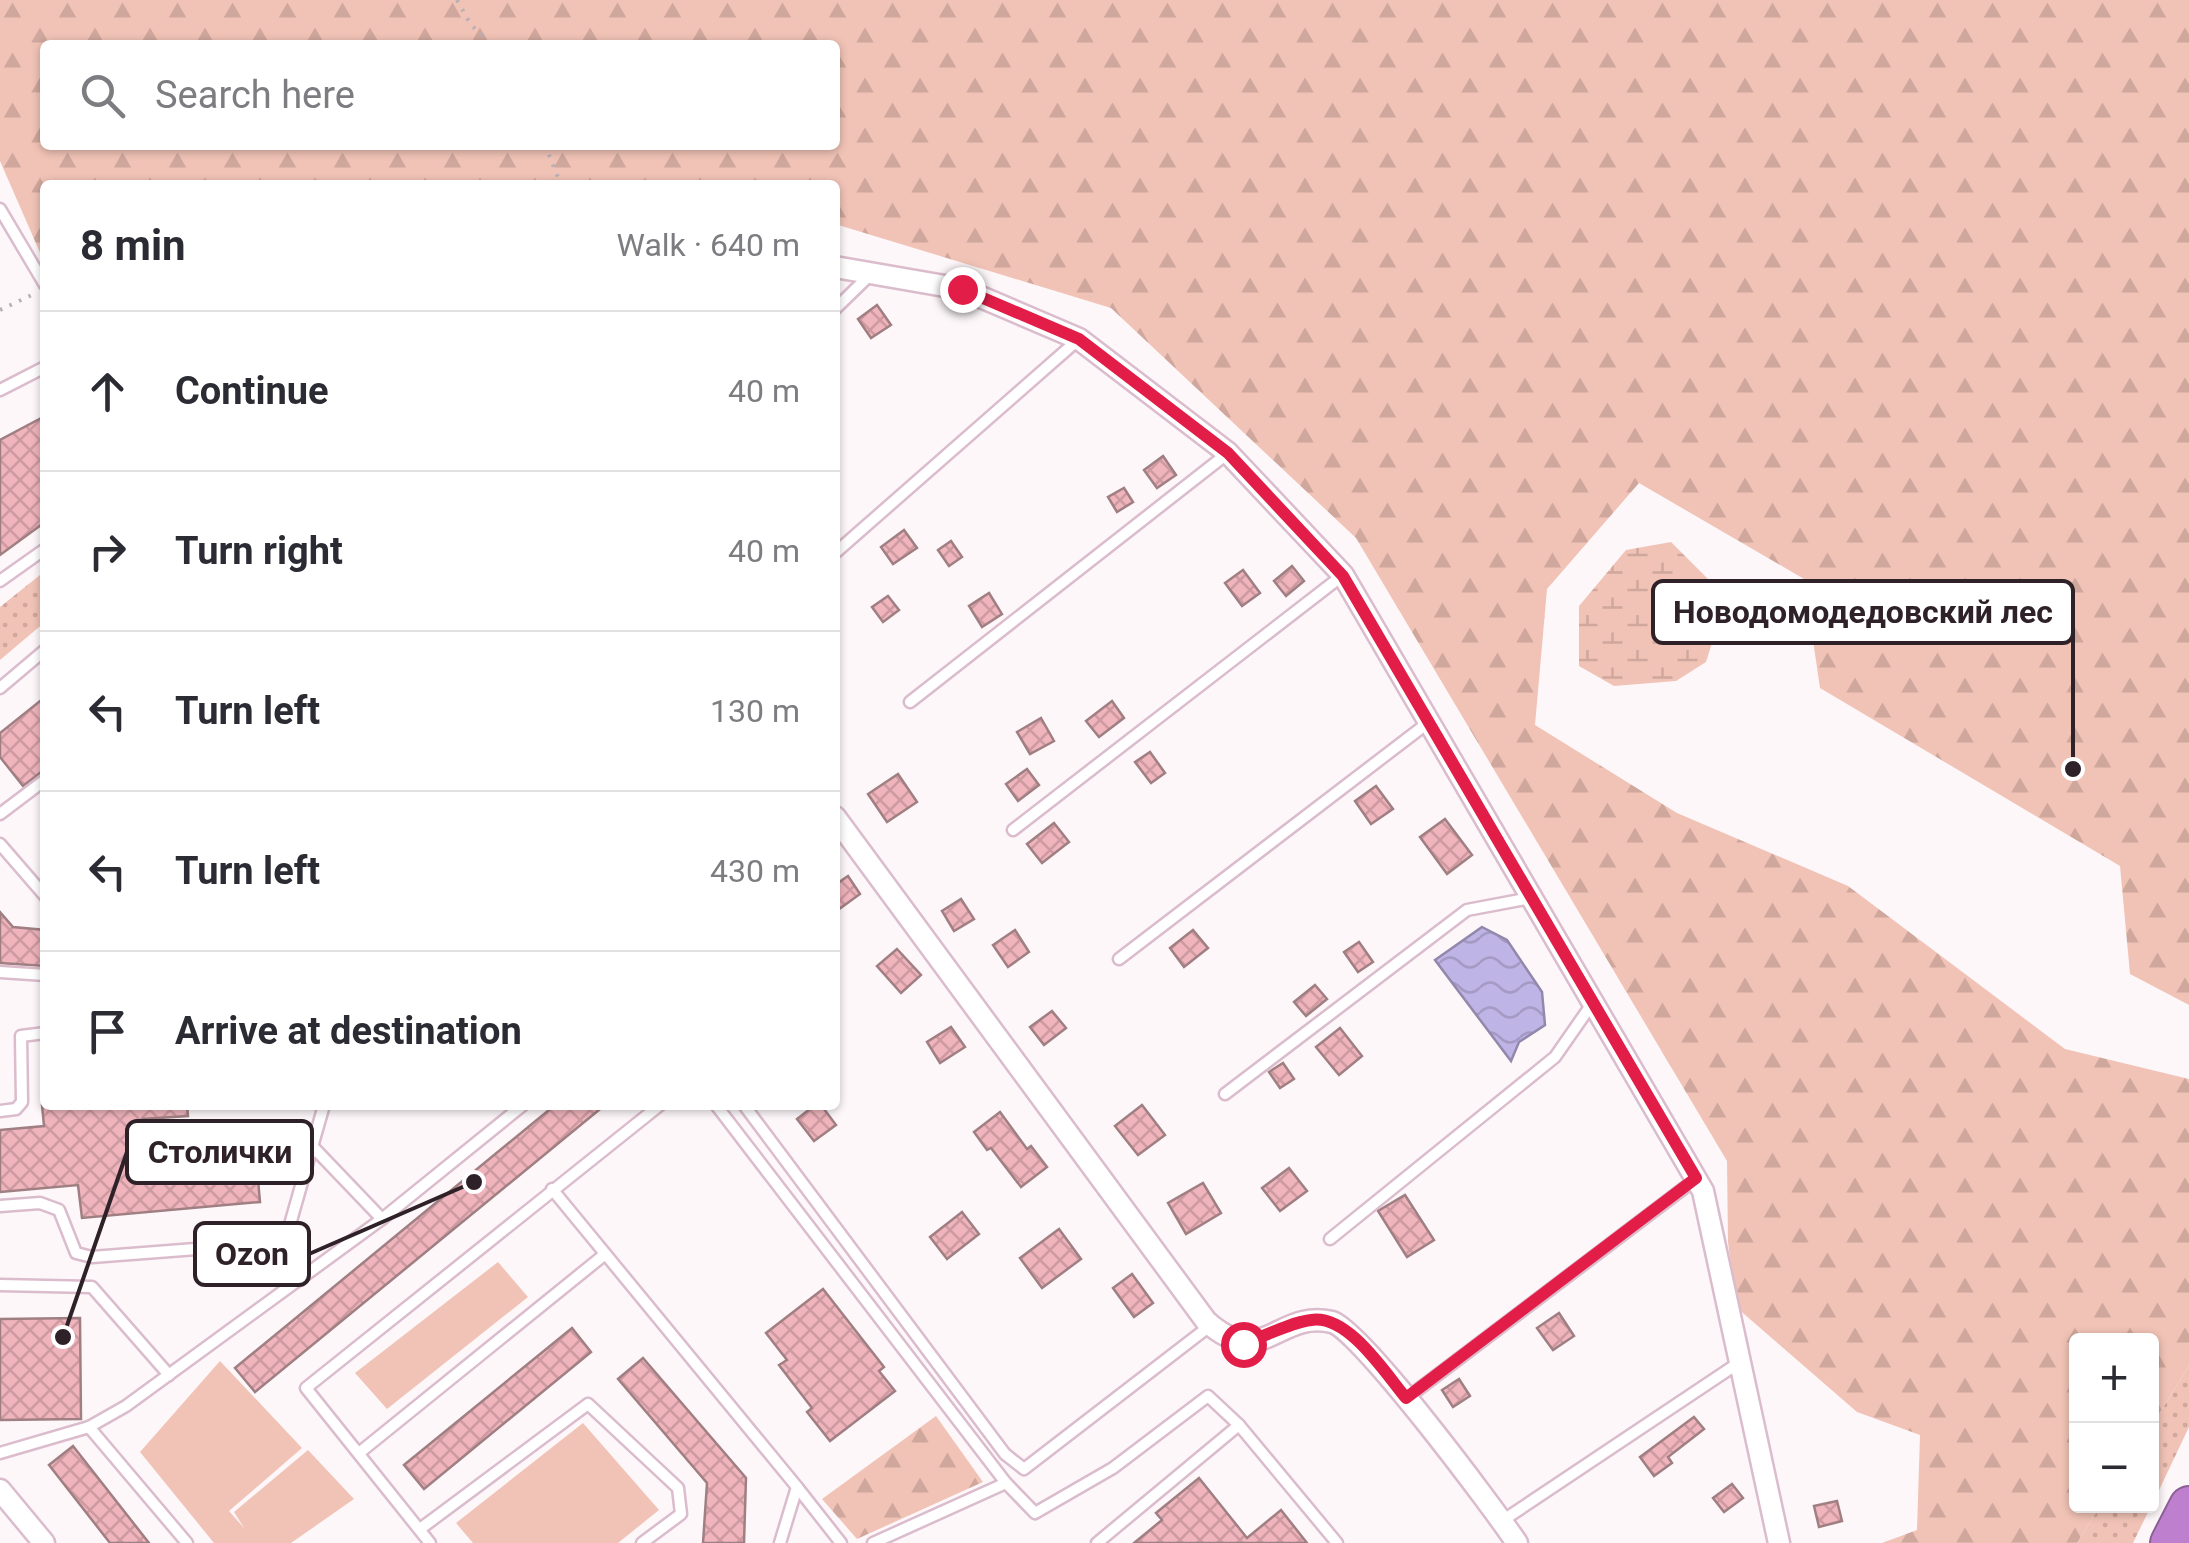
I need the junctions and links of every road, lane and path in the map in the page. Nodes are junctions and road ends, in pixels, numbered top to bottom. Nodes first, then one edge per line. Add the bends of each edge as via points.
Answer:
1 (458, 0) edge
2 (487, 40) edge
3 (547, 150) edge
4 (559, 180) edge
5 (0, 209) edge
6 (840, 268) edge
7 (872, 273) junction
8 (40, 278) edge
9 (40, 290) edge
10 (840, 304) edge
11 (0, 310) edge
12 (1079, 339) junction
13 (40, 370) edge
14 (0, 390) edge
15 (1228, 453) junction
16 (840, 549) edge
17 (40, 553) edge
18 (1343, 576) junction
19 (0, 581) edge
20 (40, 654) edge
21 (0, 688) edge
22 (910, 702) dead end
23 (1429, 722) junction
24 (40, 784) edge
25 (0, 814) edge
26 (840, 824) edge
27 (1013, 830) dead end
28 (0, 844) edge
29 (40, 890) edge
30 (1533, 898) junction
31 (1119, 960) dead end
32 (0, 972) edge
33 (40, 975) edge
34 (1594, 1001) junction
35 (40, 1034) edge
36 (1225, 1094) dead end
37 (323, 1110) edge
38 (517, 1110) edge
39 (654, 1110) edge
40 (720, 1110) edge
41 (748, 1110) edge
42 (0, 1111) edge
43 (314, 1148) junction
44 (1696, 1178) junction
45 (552, 1189) junction
46 (0, 1206) edge
47 (382, 1219) junction
48 (1330, 1239) dead end
49 (604, 1254) junction
50 (0, 1285) edge
51 (1211, 1326) junction
52 (1740, 1362) junction
53 (169, 1375) junction
54 (1406, 1398) junction
55 (1239, 1425) junction
56 (90, 1427) junction
57 (359, 1452) junction
58 (0, 1453) edge
59 (1006, 1483) junction
60 (797, 1487) junction
61 (0, 1490) edge
62 (2189, 1506) edge
63 (1502, 1522) junction
64 (420, 1529) junction
65 (44, 1543) edge
66 (187, 1543) edge
67 (430, 1543) edge
68 (642, 1543) edge
69 (780, 1543) edge
70 (841, 1543) edge
71 (873, 1543) edge
72 (1097, 1543) edge
73 (1338, 1543) edge
74 (1516, 1543) edge
75 (1779, 1543) edge
76 (2170, 1543) edge

1 - 2 path
3 - 4 path
5 - 8 lane
6 - 7 street
7 - 10 lane
7 - 12 street via 962,289
9 - 11 path
12 - 15 street
12 - 16 lane
13 - 14 lane
15 - 18 street
15 - 22 lane
17 - 19 lane
18 - 23 street
18 - 27 lane
20 - 21 lane
23 - 30 street
23 - 31 lane
24 - 25 lane
26 - 51 street
28 - 29 lane
30 - 34 street
30 - 36 lane via 1467,910
32 - 33 lane
34 - 44 street
34 - 48 lane via 1556,1057
35 - 42 lane via 21,1036 22,1102
37 - 43 lane
38 - 47 lane
39 - 45 lane
40 - 59 lane
41 - 51 lane via 1004,1454 1024,1469
43 - 46 lane via 287,1235 274,1243 92,1257 76,1253 59,1210 40,1202
43 - 47 lane
44 - 52 street
44 - 54 lane
45 - 49 lane
45 - 57 lane via 306,1388
47 - 53 lane
49 - 57 lane
49 - 60 lane
50 - 53 lane via 92,1287
51 - 54 street via 1243,1344 1313,1319 1336,1322
52 - 63 lane
52 - 75 street
53 - 56 lane
54 - 63 street
55 - 59 lane via 1208,1396 1113,1468 1035,1514
55 - 72 lane
55 - 73 lane
56 - 58 lane
56 - 66 lane
57 - 64 lane
59 - 71 lane
60 - 69 lane
60 - 70 lane
61 - 65 street
62 - 76 highway
63 - 74 street
64 - 67 lane
64 - 68 lane via 588,1404 678,1488 681,1514

